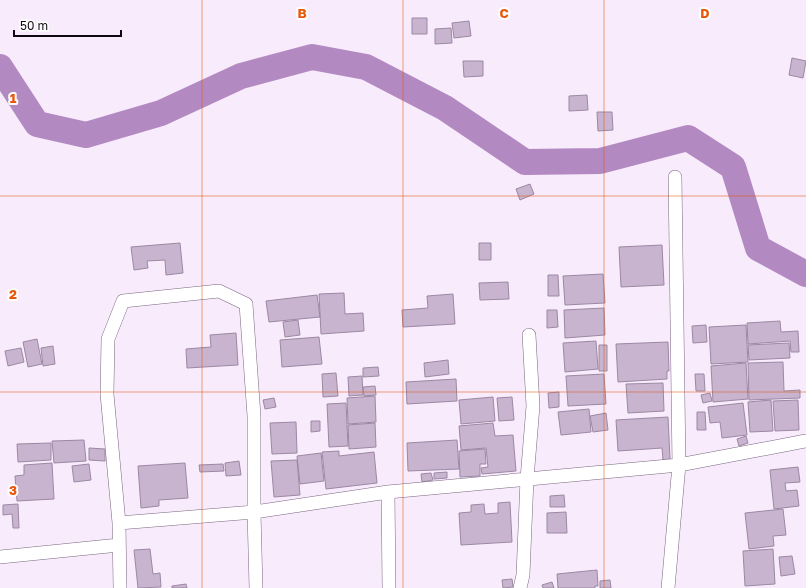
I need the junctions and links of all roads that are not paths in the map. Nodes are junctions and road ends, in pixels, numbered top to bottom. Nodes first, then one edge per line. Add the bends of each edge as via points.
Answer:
1 (674, 177) dead end
2 (529, 335) dead end
3 (806, 441) edge
4 (679, 465) junction
5 (527, 479) junction
6 (388, 492) junction
7 (254, 512) junction
8 (119, 523) junction
9 (119, 545) junction
10 (0, 557) edge
11 (120, 588) edge
12 (256, 588) edge
13 (389, 588) edge
14 (520, 588) edge
15 (668, 588) edge

1 - 4 street
2 - 5 street via 533,406
3 - 4 street
4 - 5 street
4 - 15 street
5 - 6 street
5 - 14 street
6 - 7 street
6 - 13 street
7 - 8 street
7 - 8 street via 254,416 246,304 219,291 123,301 108,340 108,394
7 - 12 street
8 - 9 street
9 - 10 street
9 - 11 street

